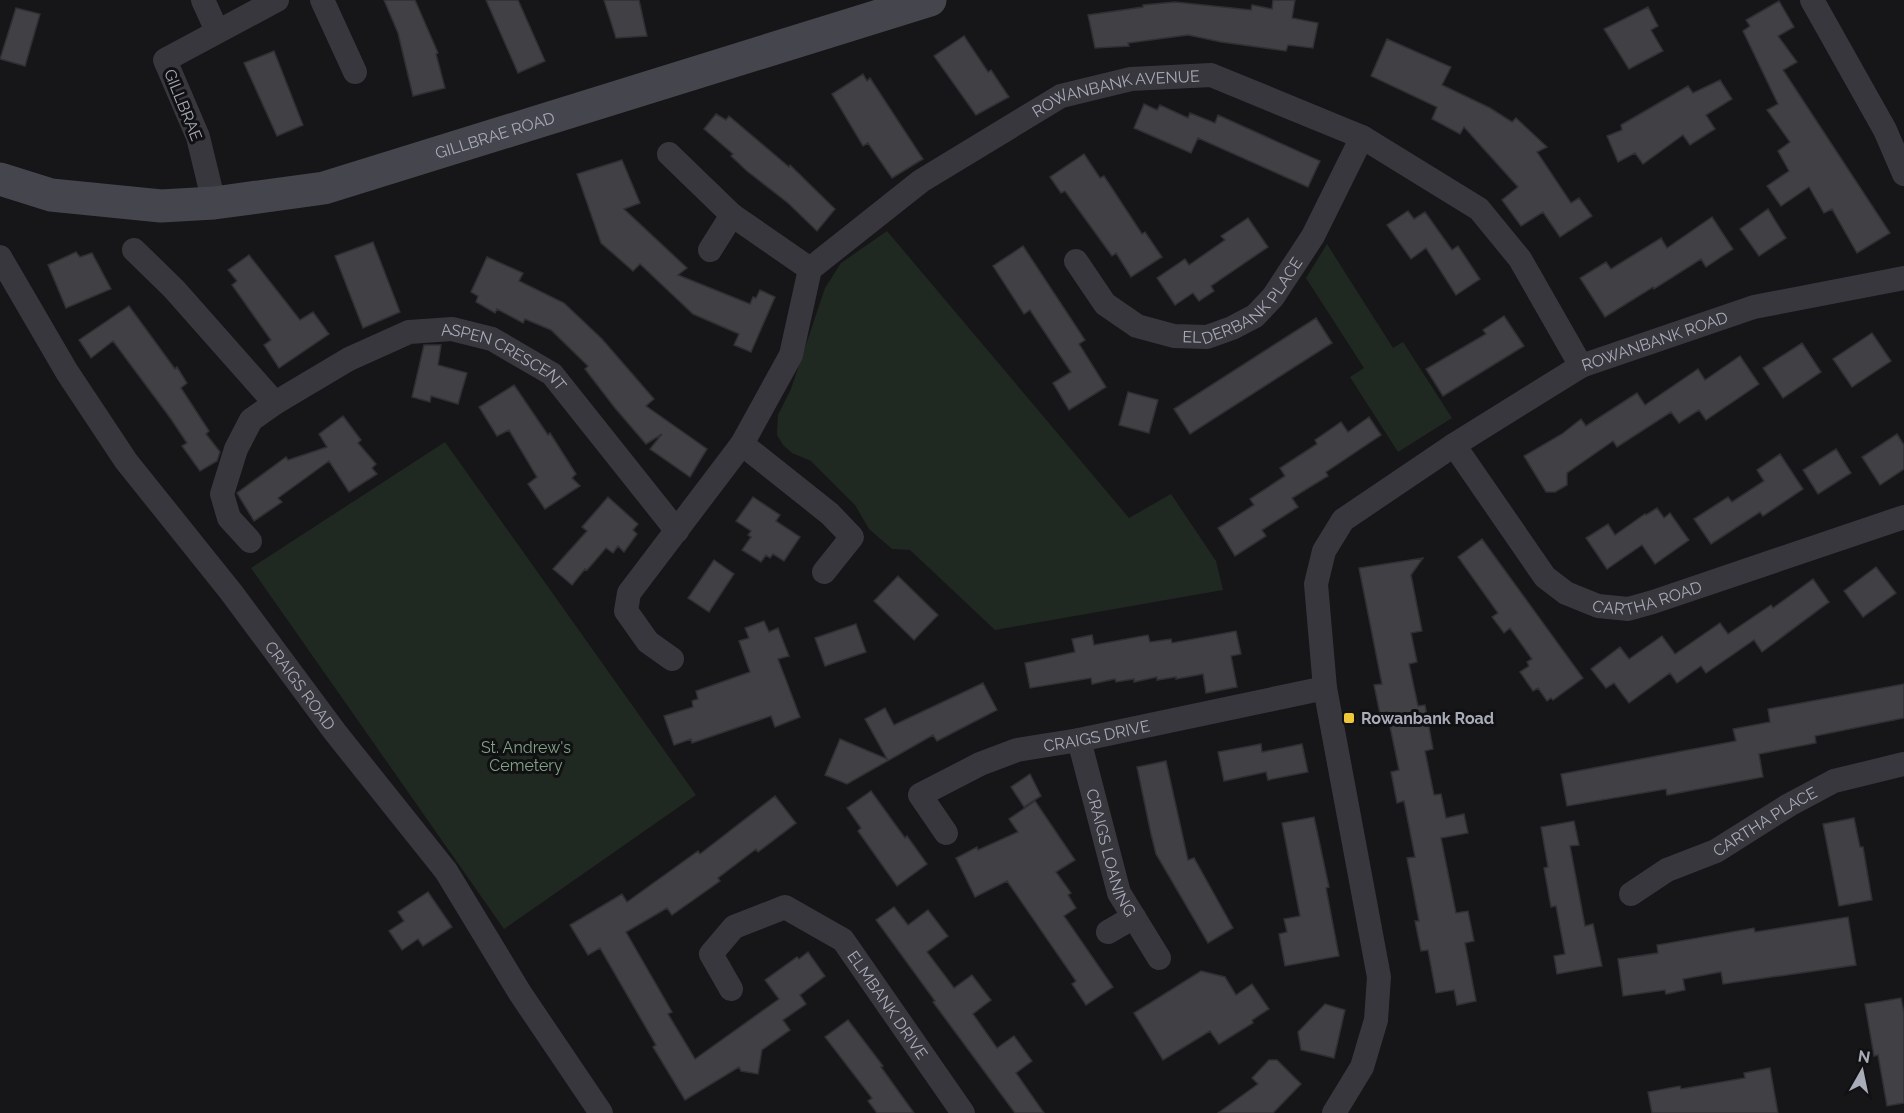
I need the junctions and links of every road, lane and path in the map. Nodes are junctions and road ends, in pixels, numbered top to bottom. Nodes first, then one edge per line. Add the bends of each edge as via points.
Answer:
1 (203, 0) edge
2 (277, 0) edge
3 (322, 0) edge
4 (930, 0) edge
5 (1812, 0) edge
6 (217, 31) junction
7 (355, 72) dead end
8 (1362, 137) junction
9 (669, 154) dead end
10 (1904, 174) edge
11 (0, 179) edge
12 (214, 203) junction
13 (732, 215) junction
14 (134, 250) dead end
15 (710, 250) dead end
16 (0, 257) edge
17 (1076, 261) dead end
18 (810, 269) junction
19 (1904, 278) edge
20 (1581, 366) junction
21 (275, 403) junction
22 (742, 444) junction
23 (1454, 445) junction
24 (1904, 517) edge
25 (677, 531) junction
26 (250, 541) dead end
27 (824, 572) dead end
28 (672, 658) dead end
29 (1325, 688) junction
30 (1079, 740) junction
31 (1904, 764) edge
32 (946, 833) dead end
33 (1631, 894) dead end
34 (1134, 917) junction
35 (1108, 932) dead end
36 (1159, 958) dead end
37 (731, 989) dead end
38 (601, 1113) edge
39 (963, 1113) edge
40 (1334, 1113) edge

1 - 6 street
2 - 6 street, GILLBRAE
3 - 7 street
4 - 12 street, GILLBRAE ROAD via 324,188
5 - 10 street via 1885,130
6 - 12 street, GILLBRAE via 165,60 198,137
8 - 17 street, ELDERBANK PLACE via 1313,237 1273,297 1255,316 1232,328 1207,337 1174,336 1137,326 1105,304
8 - 18 street, ROWANBANK AVENUE via 1211,75 1119,81 1061,96 921,181
8 - 20 street, ROWANBANK AVENUE via 1479,209 1520,259
9 - 13 street
11 - 12 street, GILLBRAE ROAD via 51,195 161,206
13 - 15 street
13 - 18 street
14 - 21 street
16 - 38 street, CRAIGS ROAD via 67,372 126,460 446,871 520,993
18 - 22 street via 791,355
19 - 20 street, ROWANBANK ROAD via 1754,307
20 - 23 street, ROWANBANK ROAD
21 - 25 street, ASPEN CRESCENT via 349,359 409,332 452,329 492,339 552,374
21 - 26 street, ASPEN CRESCENT via 251,420 236,449 222,494 230,518
22 - 25 street
22 - 27 street via 830,514 852,537
23 - 24 street, CARTHA ROAD via 1545,577 1566,593 1598,606 1628,609 1653,602
23 - 29 street, ROWANBANK ROAD via 1343,520 1324,551 1316,584
25 - 28 street via 629,593 626,612 648,642
29 - 30 street, CRAIGS DRIVE
29 - 40 street, ROWANBANK ROAD via 1379,977 1376,1020 1362,1067
30 - 32 street, CRAIGS DRIVE via 1017,750 920,795
30 - 34 street, CRAIGS LOANING via 1119,892
31 - 33 street, CARTHA PLACE via 1834,781 1716,851 1667,870
34 - 35 street
34 - 36 street, CRAIGS LOANING
37 - 39 street, ELMBANK DRIVE via 711,954 735,927 785,907 843,940

